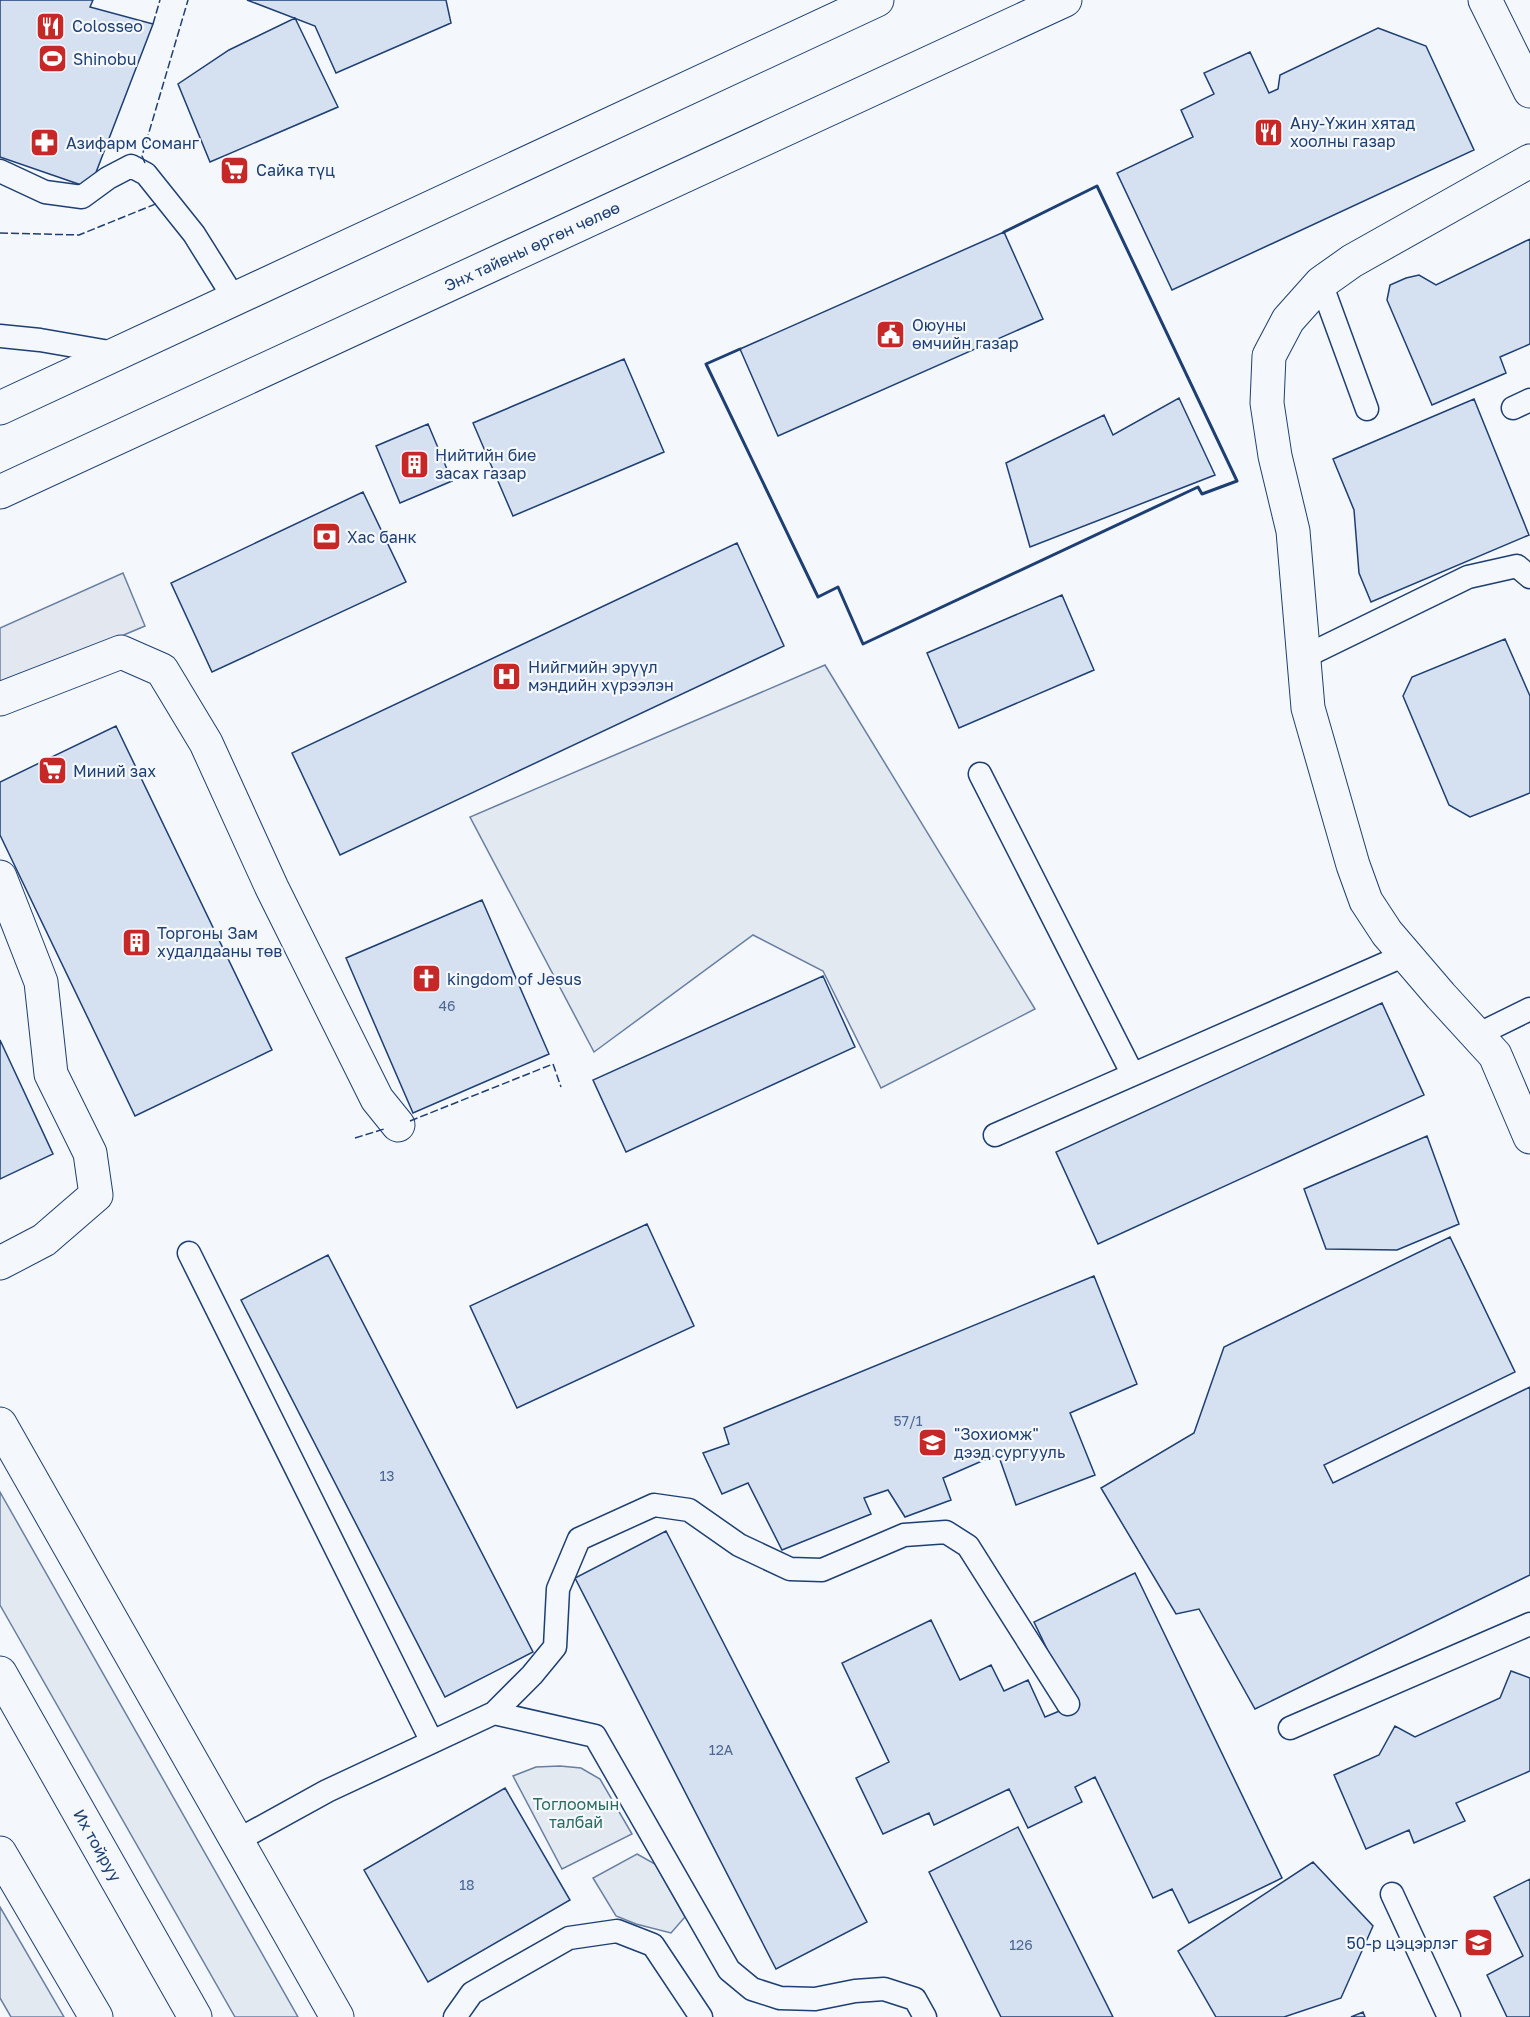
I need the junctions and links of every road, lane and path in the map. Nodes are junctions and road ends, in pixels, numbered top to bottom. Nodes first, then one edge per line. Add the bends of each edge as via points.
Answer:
1 (877, 0) edge
2 (1065, 0) edge
3 (1485, 0) edge
4 (1530, 91) edge
5 (1530, 161) edge
6 (1, 174) edge
7 (1321, 283) junction
8 (234, 298) junction
9 (0, 336) edge
10 (115, 354) junction
11 (0, 408) edge
12 (1367, 409) dead end
13 (0, 492) edge
14 (1530, 577) edge
15 (1304, 657) junction
16 (0, 699) edge
17 (980, 774) dead end
18 (0, 877) edge
19 (1405, 955) junction
20 (1530, 1009) edge
21 (1477, 1035) junction
22 (1132, 1073) junction
23 (398, 1125) dead end
24 (995, 1135) dead end
25 (1530, 1137) edge
26 (189, 1252) dead end
27 (0, 1263) edge
28 (0, 1424) edge
29 (1530, 1624) edge
30 (0, 1674) edge
31 (1068, 1704) dead end
32 (494, 1713) junction
33 (1290, 1728) dead end
34 (432, 1742) junction
35 (238, 1840) junction
36 (0, 1853) edge
37 (1392, 1894) dead end
38 (96, 2017) edge
39 (195, 2017) edge
40 (337, 2017) edge
41 (455, 2017) edge
42 (701, 2017) edge
43 (925, 2017) edge
44 (1449, 2017) edge

1 - 8 main road
2 - 13 main road, Энх тайвны өргөн чөлөө
3 - 4 main road
5 - 7 main road via 1352,261
6 - 8 lane via 45,192 82,196 131,166 146,174 194,234
7 - 12 lane
7 - 15 main road via 1288,320 1269,356 1267,403 1293,531
8 - 10 main road
9 - 10 lane
10 - 11 main road
14 - 15 lane via 1517,566 1468,577
15 - 19 main road via 1308,708 1353,865 1366,900
16 - 23 main road via 122,652 162,670 207,743 272,888 376,1100
17 - 22 lane
18 - 27 main road via 41,981 51,1074 90,1153 96,1195 44,1240
19 - 21 main road
19 - 22 lane
20 - 21 lane
21 - 25 main road via 1495,1055
22 - 24 lane
26 - 34 lane
28 - 35 main road
29 - 33 lane
30 - 39 main road, Их тойруу
31 - 32 lane via 968,1546 946,1532 904,1535 822,1570 790,1569 739,1545 689,1510 654,1505 579,1539 558,1590 555,1647
32 - 34 lane
32 - 43 lane via 595,1736 729,1970 752,1989 780,1998 815,1999 884,1989 915,1999
34 - 35 lane via 327,1791
35 - 40 main road
36 - 38 main road
37 - 44 lane
41 - 42 lane via 472,1993 569,1938 617,1931 653,1945

